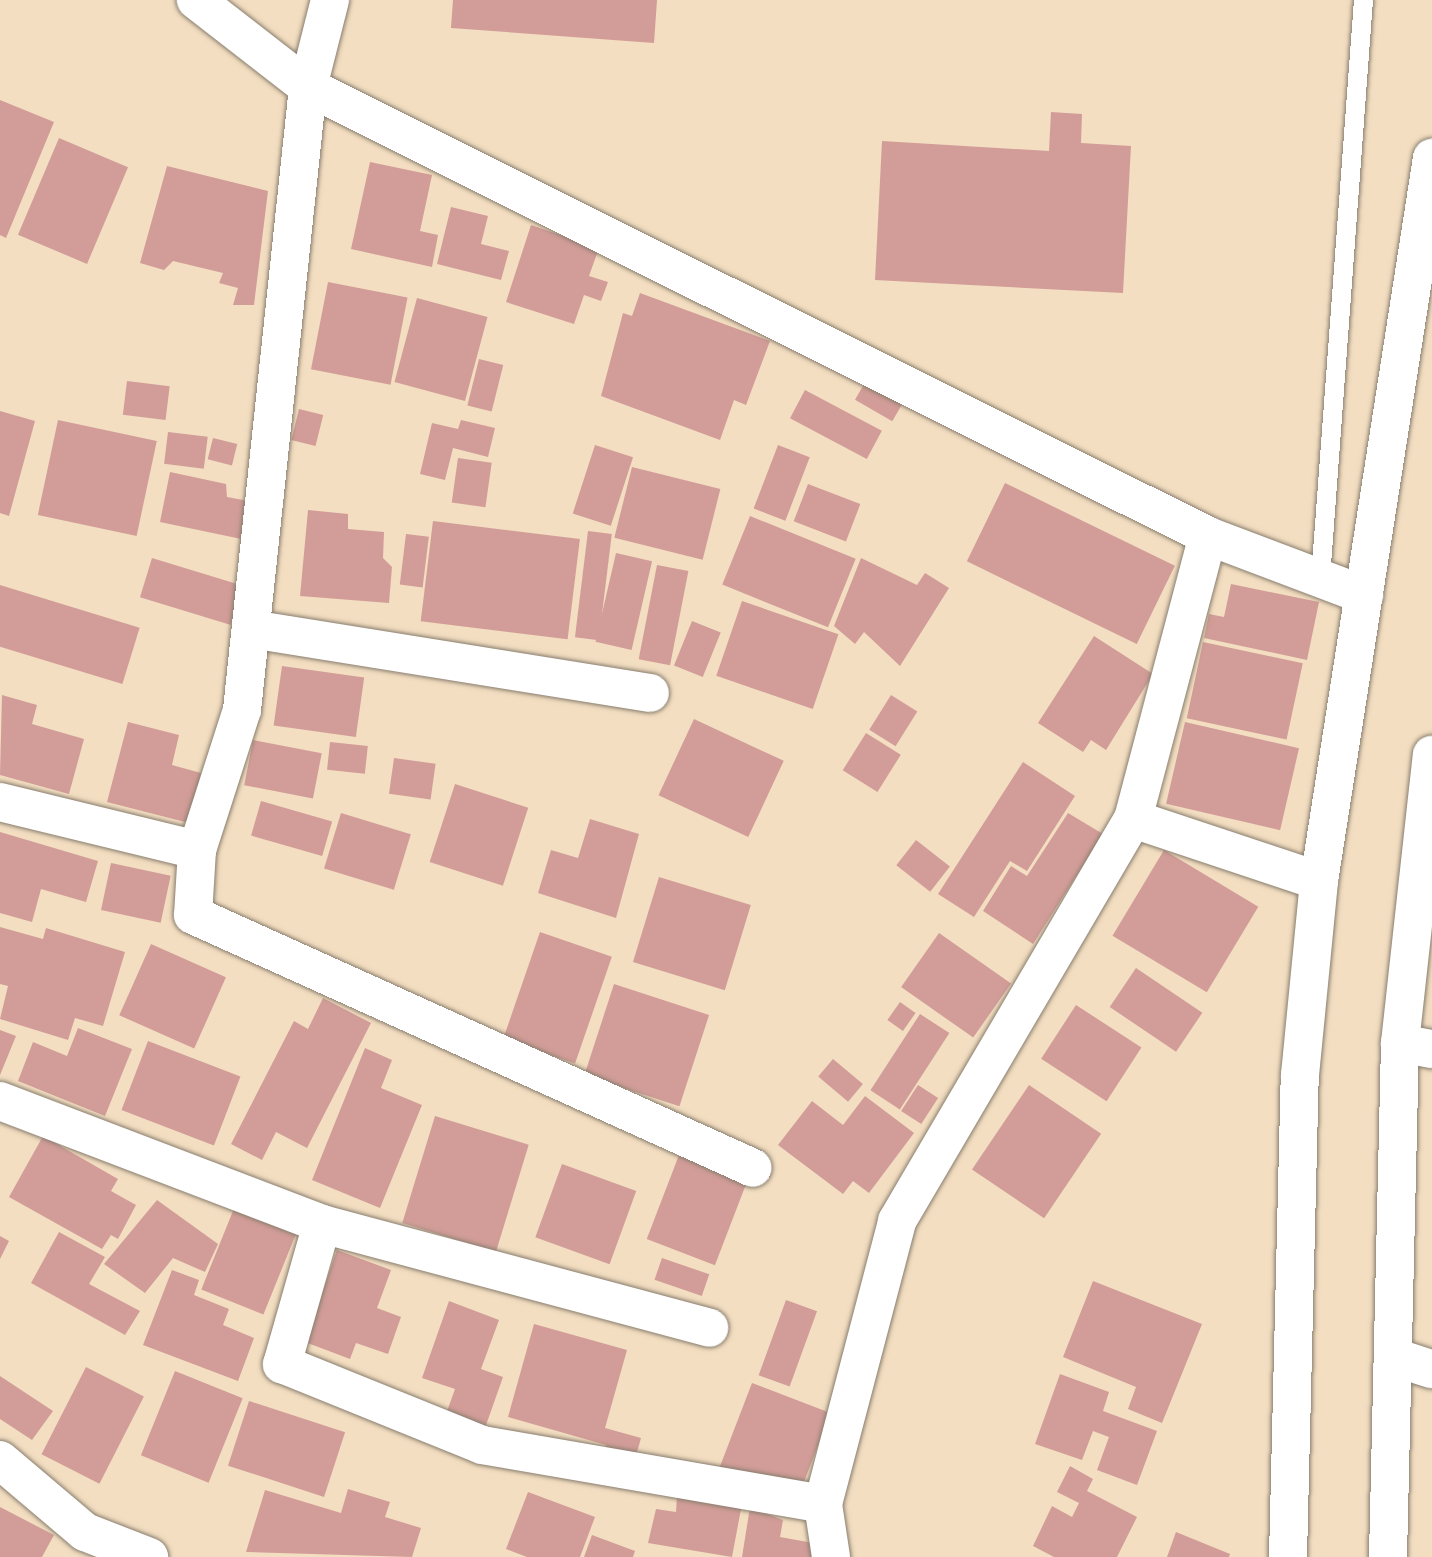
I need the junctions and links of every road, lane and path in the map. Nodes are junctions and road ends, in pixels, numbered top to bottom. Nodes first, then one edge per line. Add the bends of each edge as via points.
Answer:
1 (196, 0) edge
2 (330, 0) edge
3 (1363, 0) edge
4 (308, 88) junction
5 (1432, 158) edge
6 (1208, 536) junction
7 (1320, 578) junction
8 (1364, 595) junction
9 (251, 629) junction
10 (650, 693) dead end
11 (1432, 755) edge
12 (0, 802) edge
13 (1133, 819) junction
14 (197, 850) junction
15 (1319, 881) junction
16 (1416, 1046) edge
17 (0, 1101) edge
18 (753, 1168) dead end
19 (322, 1224) junction
20 (709, 1328) dead end
21 (1394, 1357) junction
22 (1432, 1369) edge
23 (0, 1460) edge
24 (823, 1504) junction
25 (149, 1557) edge
26 (831, 1557) edge
27 (1289, 1557) edge
28 (1388, 1557) edge

1 - 4 street
2 - 4 street
3 - 7 lane
4 - 6 street
4 - 9 street
5 - 8 street
6 - 7 street
6 - 13 street
7 - 8 street
8 - 15 street
9 - 10 street
9 - 14 street via 242,709
11 - 16 street
12 - 14 street
13 - 15 street
13 - 24 street via 897,1221
14 - 18 street via 193,915
15 - 27 street via 1300,1075
16 - 21 street
17 - 19 street
19 - 20 street
19 - 24 street via 282,1364 482,1445
21 - 22 street
21 - 28 street
23 - 25 street via 85,1532
24 - 26 street

